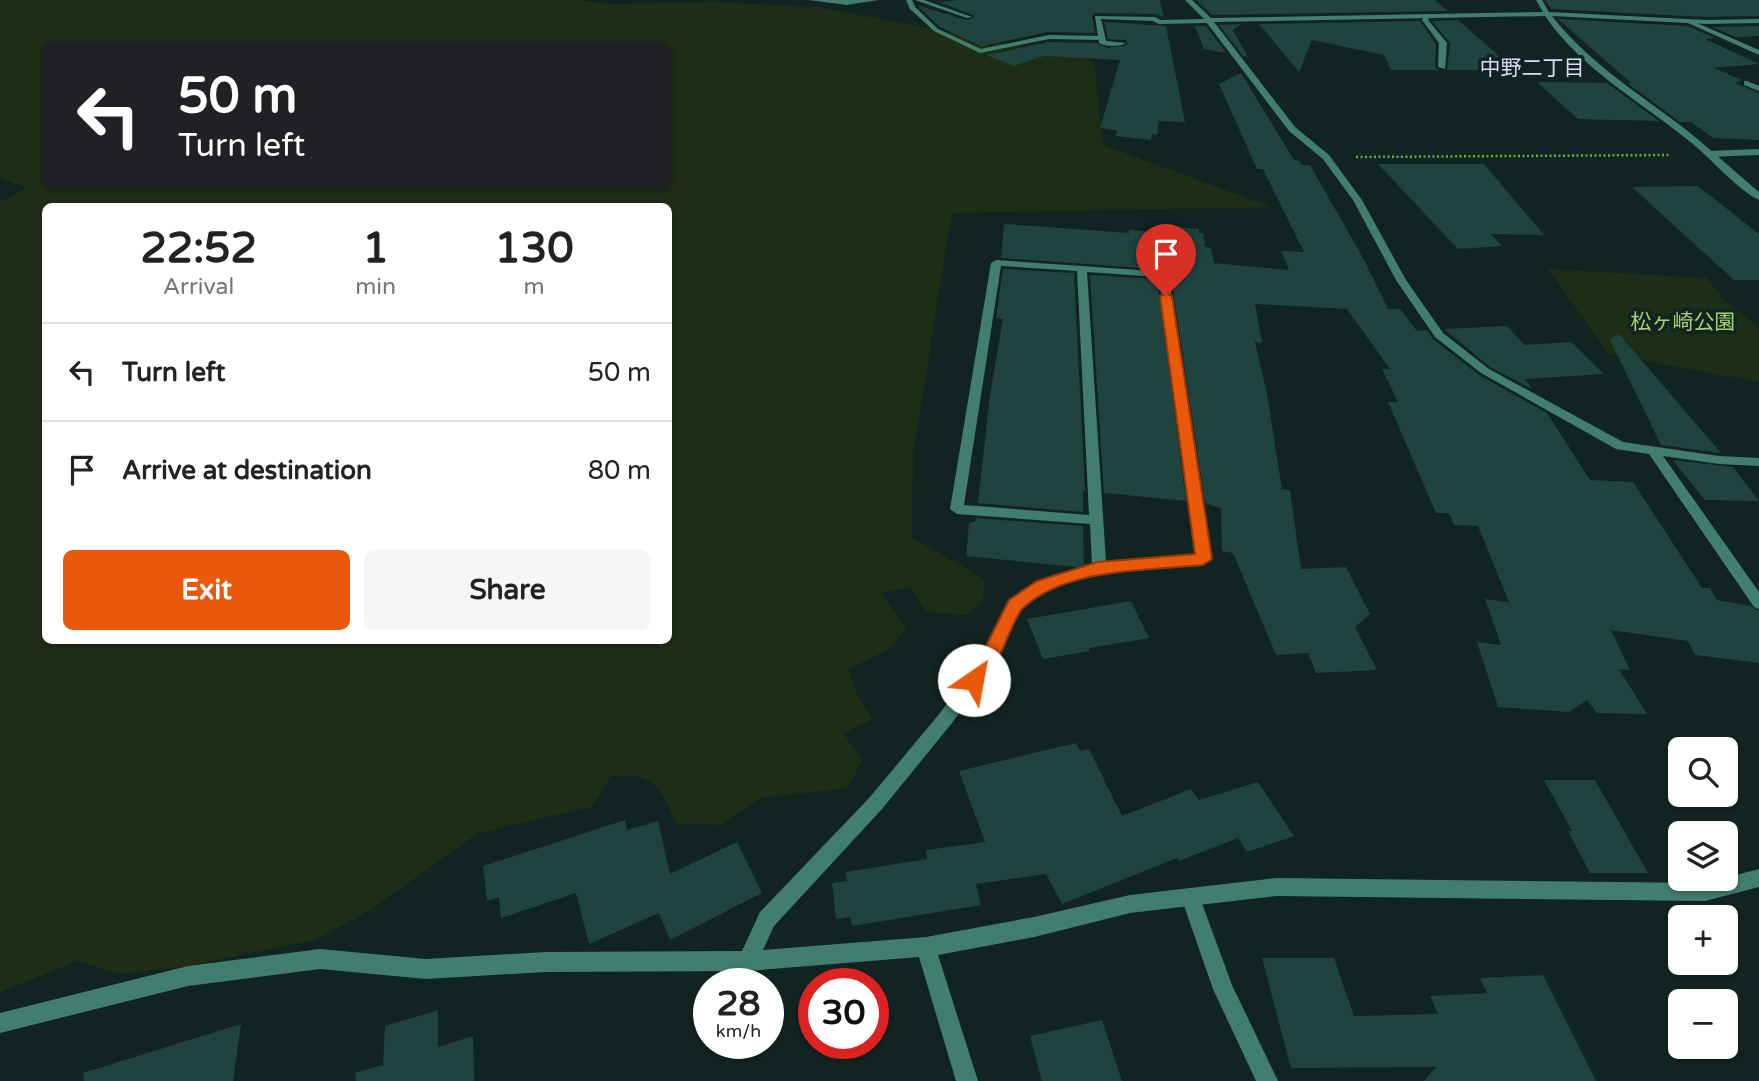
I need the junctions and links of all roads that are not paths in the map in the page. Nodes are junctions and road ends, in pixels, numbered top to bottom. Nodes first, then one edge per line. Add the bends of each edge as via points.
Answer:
1 (812, 0) edge
2 (875, 0) edge
3 (909, 0) edge
4 (918, 0) edge
5 (1188, 0) edge
6 (1539, 0) edge
7 (1549, 14) junction
8 (1428, 15) junction
9 (969, 17) dead end
10 (1209, 20) junction
11 (1759, 21) edge
12 (1690, 22) junction
13 (1101, 38) junction
14 (1122, 43) dead end
15 (1759, 53) edge
16 (1442, 67) dead end
17 (1747, 83) dead end
18 (1759, 89) edge
19 (1759, 152) edge
20 (1708, 154) junction
21 (1759, 197) edge
22 (1082, 268) junction
23 (1653, 451) junction
24 (1759, 462) edge
25 (1096, 520) junction
26 (1098, 568) junction
27 (1759, 603) edge
28 (1759, 878) edge
29 (1190, 897) junction
30 (926, 947) junction
31 (748, 961) junction
32 (0, 1023) edge
33 (967, 1081) edge
34 (1267, 1081) edge

1 - 2 street
3 - 13 street via 936,30 980,51 1049,37
4 - 9 street
5 - 10 street
6 - 7 street
7 - 8 street
7 - 12 street
7 - 20 street via 1572,44
8 - 10 street
8 - 16 street via 1425,20 1443,43
10 - 13 street via 1097,17
10 - 23 street via 1292,129 1326,157 1439,335 1485,371 1620,446
11 - 12 street
12 - 15 street
13 - 14 street via 1102,43
17 - 18 street
19 - 20 street
20 - 21 street
22 - 25 street
22 - 25 street via 996,263 957,509
22 - 26 street via 1164,274 1203,559
23 - 24 street
23 - 27 street
25 - 26 street
26 - 31 street via 1043,586 1015,605 988,661 946,718 876,803 767,919
28 - 29 street via 1705,892 1277,887
29 - 30 street via 1130,904
29 - 34 street via 1223,989
30 - 31 street
30 - 33 street
31 - 32 street via 545,962 426,970 320,959 188,976

